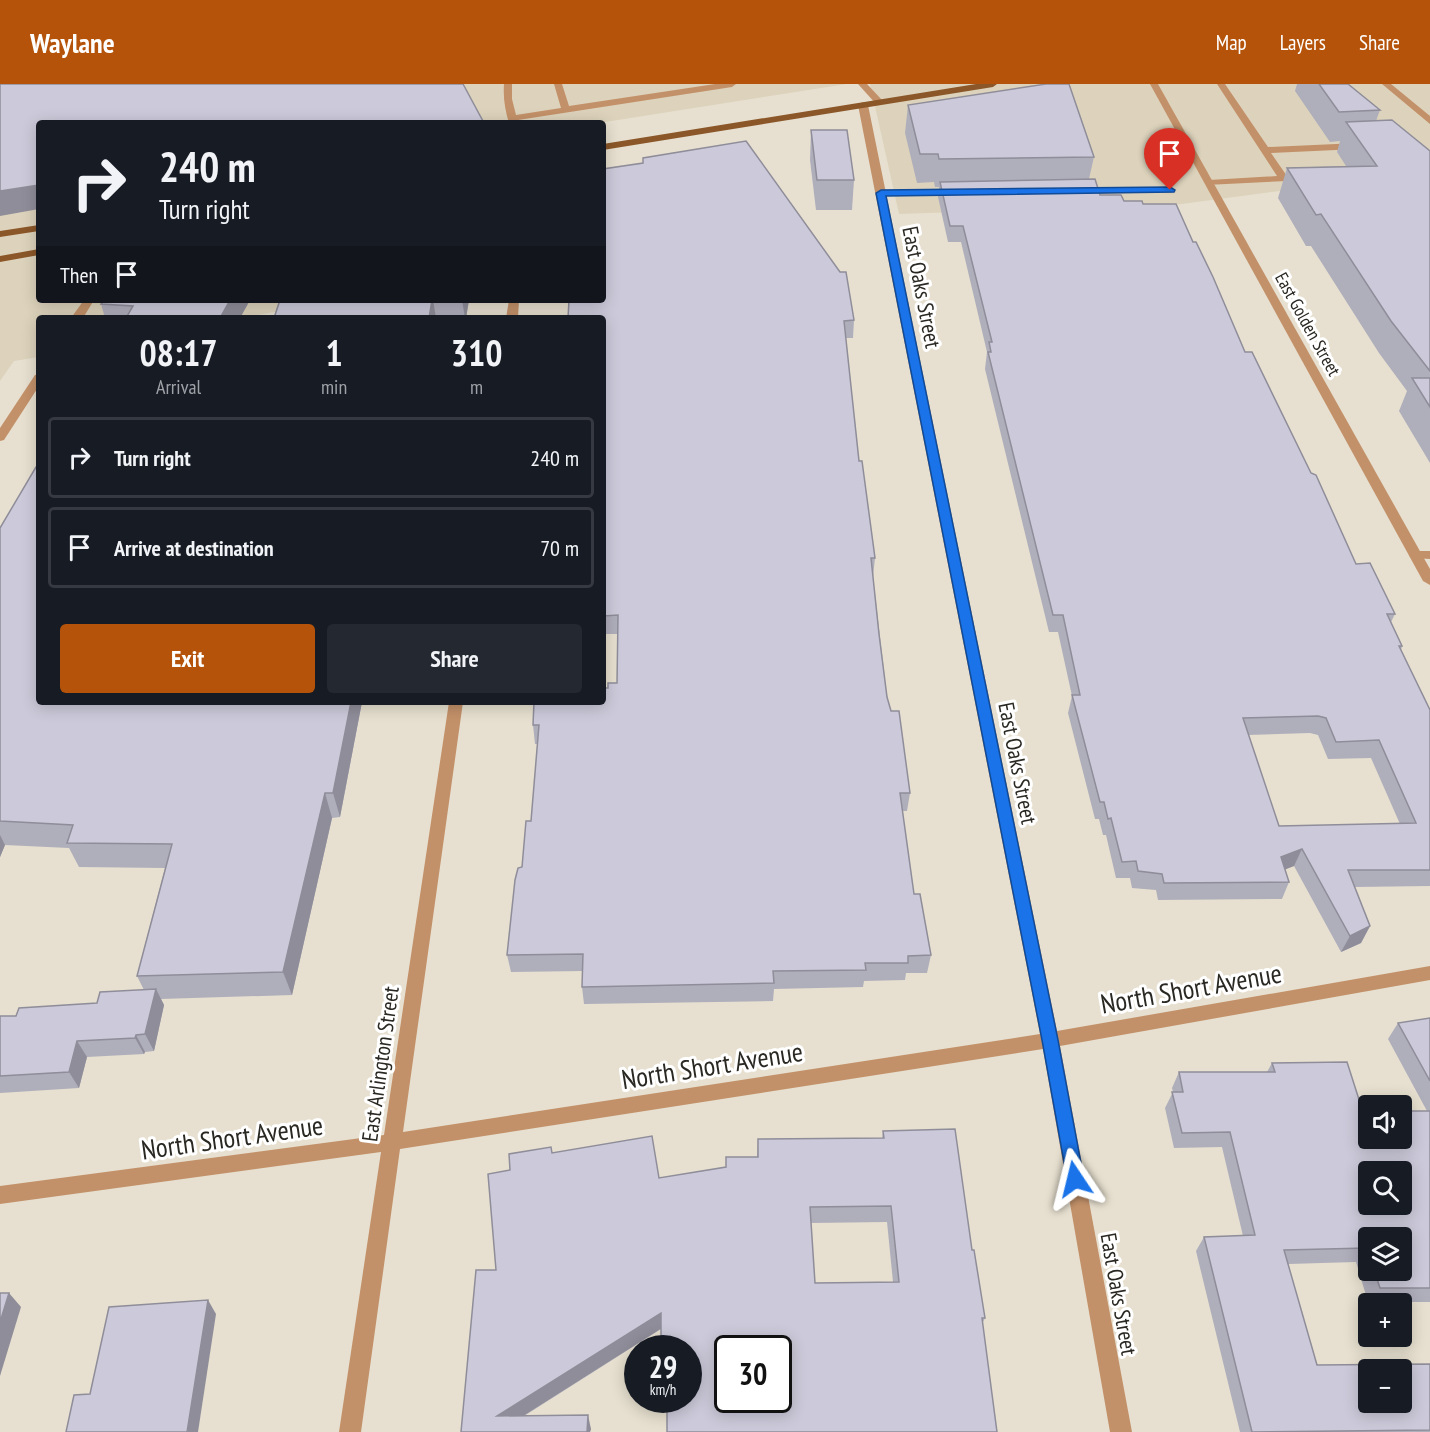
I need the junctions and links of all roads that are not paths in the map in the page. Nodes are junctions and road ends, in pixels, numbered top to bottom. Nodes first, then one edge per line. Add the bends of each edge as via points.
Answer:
1 (497, 84) edge
2 (508, 84) edge
3 (558, 84) edge
4 (732, 84) edge
5 (862, 84) edge
6 (993, 84) edge
7 (1154, 84) edge
8 (1221, 84) edge
9 (1386, 84) edge
10 (507, 99) junction
11 (879, 102) junction
12 (863, 105) junction
13 (566, 110) junction
14 (513, 120) edge
15 (518, 120) edge
16 (1430, 121) edge
17 (1372, 145) edge
18 (606, 147) edge
19 (1265, 150) junction
20 (1209, 183) junction
21 (1170, 190) dead end
22 (1063, 191) edge
23 (967, 192) edge
24 (881, 193) junction
25 (36, 228) edge
26 (0, 234) edge
27 (36, 253) edge
28 (0, 259) edge
29 (36, 382) edge
30 (0, 437) edge
31 (1416, 555) junction
32 (1430, 555) edge
33 (1430, 581) edge
34 (456, 705) edge
35 (1430, 973) edge
36 (1050, 1040) junction
37 (392, 1143) junction
38 (0, 1195) edge
39 (350, 1432) edge
40 (1121, 1432) edge

1 - 10 street
2 - 10 street
3 - 13 street
4 - 13 street
5 - 11 street
6 - 11 main road
7 - 20 street, East Golden Street
8 - 19 street
9 - 16 street
10 - 14 street
11 - 12 main road
12 - 18 main road
12 - 24 street, East Oaks Street
13 - 15 street
17 - 19 street
19 - 20 street via 1284,179
20 - 31 street, East Golden Street
21 - 22 street
23 - 24 street
24 - 36 street, East Oaks Street
25 - 26 main road
27 - 28 main road
29 - 30 street
31 - 32 street
31 - 33 street, East Golden Street
34 - 37 street, East Arlington Street
35 - 36 street, North Short Avenue
36 - 37 street, North Short Avenue
36 - 40 street, East Oaks Street
37 - 38 street, North Short Avenue
37 - 39 street, East Arlington Street

